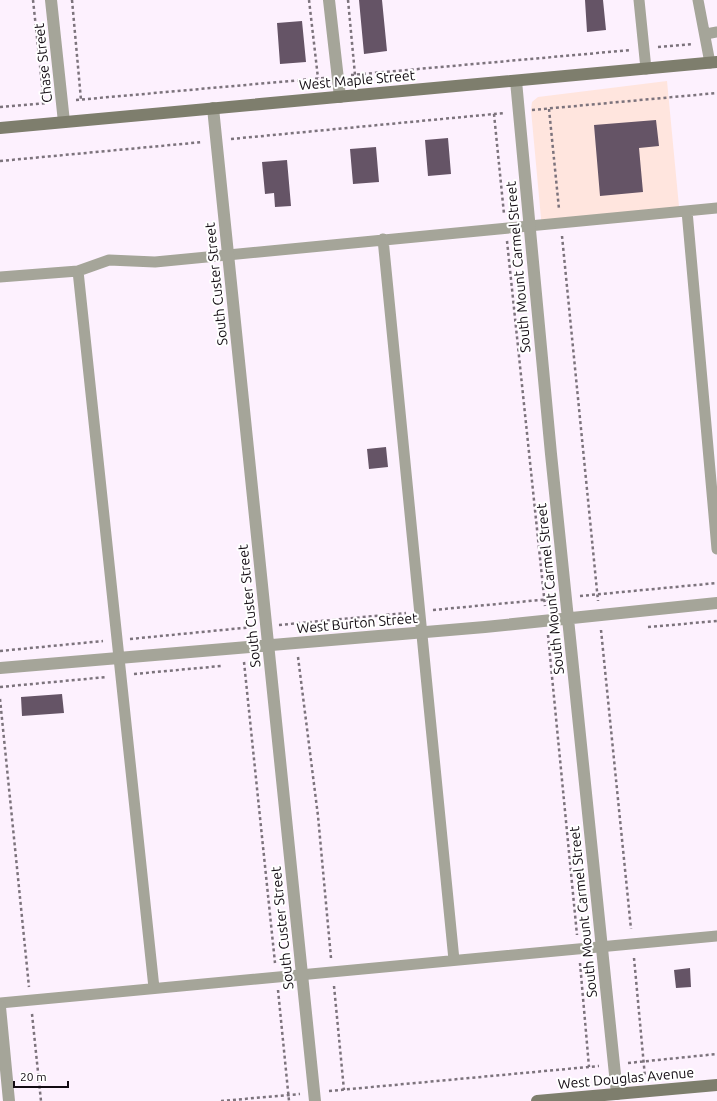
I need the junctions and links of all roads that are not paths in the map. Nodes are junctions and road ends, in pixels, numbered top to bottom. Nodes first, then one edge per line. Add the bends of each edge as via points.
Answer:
1 (51, 0) edge
2 (329, 0) edge
3 (639, 0) edge
4 (698, 0) edge
5 (710, 36) edge
6 (714, 62) edge
7 (646, 69) junction
8 (516, 81) junction
9 (340, 97) junction
10 (213, 108) junction
11 (64, 122) junction
12 (0, 128) edge
13 (717, 208) edge
14 (687, 211) junction
15 (529, 225) junction
16 (383, 240) junction
17 (228, 254) junction
18 (78, 271) junction
19 (0, 277) edge
20 (717, 549) edge
21 (717, 603) edge
22 (568, 618) junction
23 (421, 632) junction
24 (268, 645) junction
25 (120, 658) junction
26 (0, 668) edge
27 (717, 936) edge
28 (602, 947) junction
29 (454, 960) junction
30 (302, 974) junction
31 (154, 988) junction
32 (0, 1003) edge
33 (0, 1007) edge
34 (717, 1085) edge
35 (617, 1094) junction
36 (314, 1097) edge
37 (633, 1097) edge
38 (602, 1098) edge
39 (9, 1101) edge
40 (537, 1101) edge

1 - 11 street, Chase Street
2 - 9 street
3 - 7 lane
4 - 5 lane
5 - 6 lane
6 - 7 street, West Maple Street
7 - 8 street, West Maple Street
8 - 9 street, West Maple Street
8 - 15 street, South Mount Carmel Street
9 - 10 street, West Maple Street
10 - 11 street, West Maple Street
10 - 17 street, South Custer Street
11 - 12 street, West Maple Street
13 - 14 lane
14 - 15 lane
14 - 20 lane
15 - 16 lane
15 - 22 street, South Mount Carmel Street
16 - 17 lane
16 - 23 lane
17 - 18 lane via 155,262 109,260
17 - 24 street, South Custer Street
18 - 19 lane
18 - 25 lane
21 - 22 street, West Burton Street
22 - 23 street, West Burton Street
22 - 28 street, South Mount Carmel Street
23 - 24 street, West Burton Street
23 - 29 lane
24 - 25 street, West Burton Street
24 - 30 street, South Custer Street
25 - 26 street, West Burton Street
25 - 31 lane
27 - 28 lane
28 - 29 lane
28 - 35 street, South Mount Carmel Street
29 - 30 lane
30 - 31 lane
30 - 36 street, South Custer Street
31 - 32 lane
33 - 39 street
34 - 37 street, West Douglas Avenue
35 - 37 street, West Douglas Avenue
35 - 38 street, West Douglas Avenue
38 - 40 street, West Douglas Avenue

